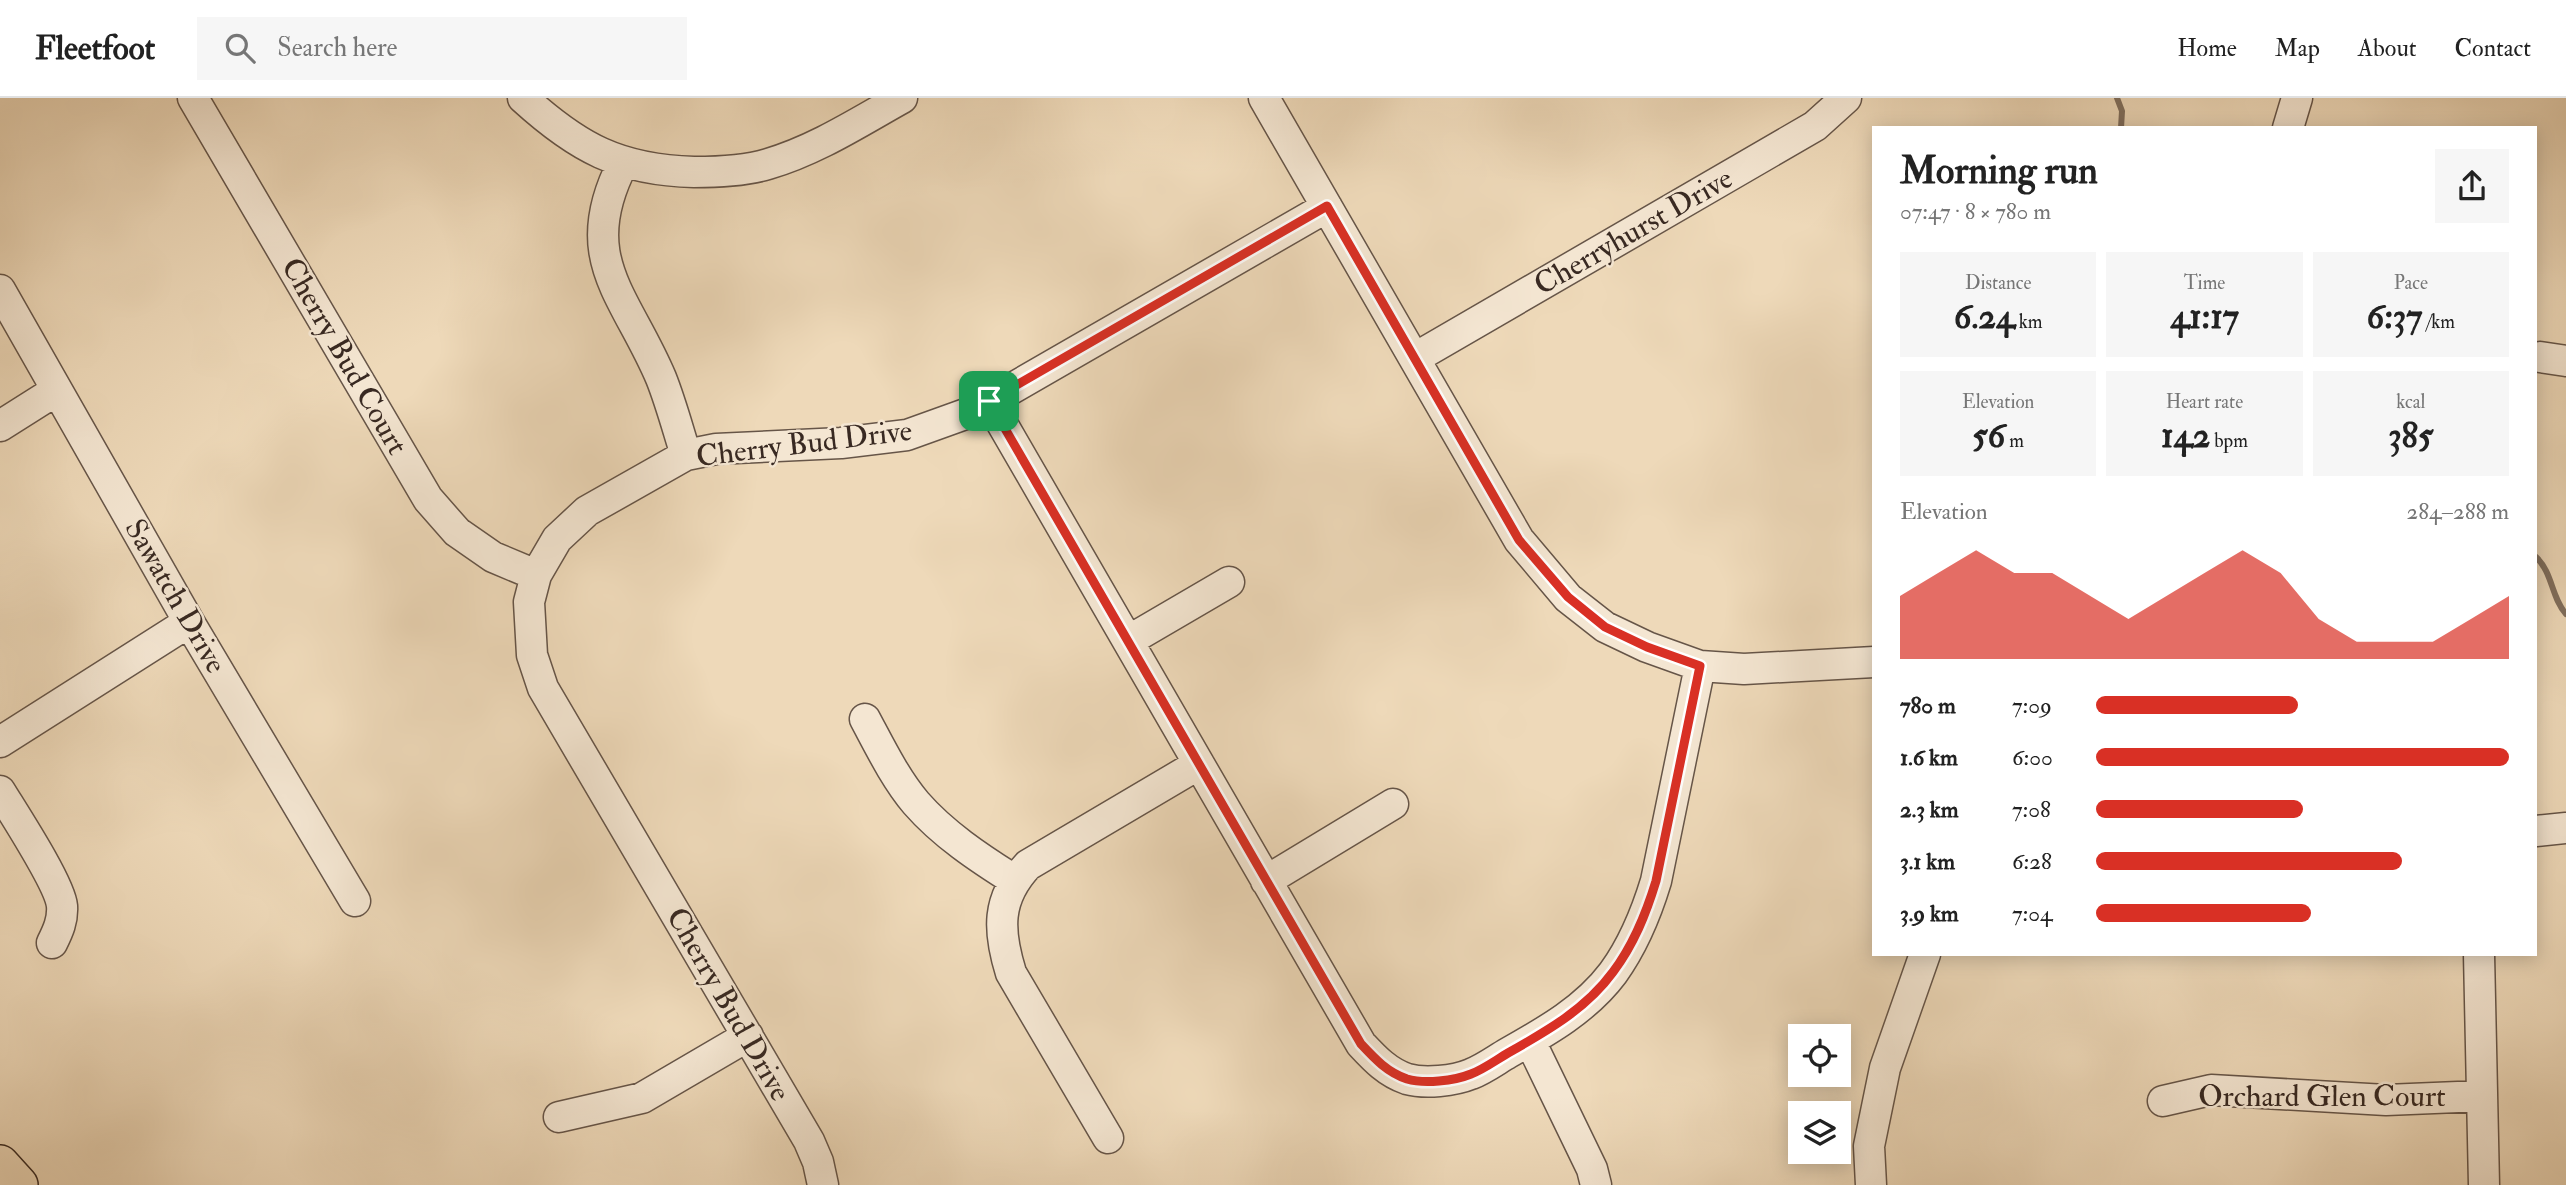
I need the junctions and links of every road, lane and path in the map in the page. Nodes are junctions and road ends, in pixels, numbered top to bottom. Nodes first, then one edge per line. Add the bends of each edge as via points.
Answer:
1 (193, 98) edge
2 (523, 98) edge
3 (902, 98) edge
4 (1264, 98) edge
5 (1846, 98) edge
6 (2297, 98) edge
7 (2289, 126) edge
8 (623, 163) junction
9 (1327, 206) junction
10 (0, 290) edge
11 (1415, 358) junction
12 (57, 390) junction
13 (989, 401) junction
14 (0, 426) edge
15 (686, 456) junction
16 (536, 575) junction
17 (1229, 582) dead end
18 (189, 622) junction
19 (1128, 641) junction
20 (1872, 662) edge
21 (1700, 666) junction
22 (864, 719) dead end
23 (0, 741) edge
24 (1199, 764) junction
25 (0, 791) edge
26 (1393, 804) dead end
27 (2566, 828) edge
28 (2537, 831) edge
29 (1014, 880) junction
30 (1266, 881) junction
31 (355, 901) dead end
32 (52, 943) dead end
33 (1924, 956) edge
34 (2479, 956) edge
35 (748, 1036) junction
36 (1530, 1041) junction
37 (2482, 1096) junction
38 (2163, 1101) dead end
39 (559, 1117) dead end
40 (1108, 1138) dead end
41 (0, 1164) edge
42 (19, 1185) edge
43 (823, 1185) edge
44 (1596, 1185) edge
45 (1871, 1185) edge
46 (2484, 1185) edge

1 - 16 street, Cherry Bud Court via 428,499 457,532 493,556
2 - 8 street via 550,123
3 - 8 street via 821,144 767,165 723,172 671,171
4 - 9 street
5 - 11 street, Cherryhurst Drive via 1815,126
6 - 7 street
8 - 15 street via 606,202 603,250 608,273 661,378
9 - 11 street
9 - 13 street, Cherry Bud Drive
10 - 12 street, Sawatch Drive
11 - 21 street via 1519,540 1568,597 1605,627
12 - 14 street
12 - 18 street, Sawatch Drive
13 - 15 street, Cherry Bud Drive via 907,435 716,449
13 - 19 street
15 - 16 street, Cherry Bud Drive via 587,511 557,540
16 - 35 street, Cherry Bud Drive via 529,602 529,632 543,688
17 - 19 street
18 - 23 street
18 - 31 street, Sawatch Drive
19 - 24 street
20 - 21 street via 1744,669
21 - 36 street via 1656,881 1632,946 1588,1001
22 - 29 street via 916,803 979,858
24 - 29 street via 1028,865
24 - 30 street
25 - 32 street via 62,904 61,924
26 - 30 street
27 - 28 street
29 - 40 street via 1002,919 1003,946 1012,973
30 - 36 street via 1361,1044 1381,1066 1409,1079 1449,1079 1470,1075
33 - 45 street via 1885,1068 1869,1146
34 - 37 street
35 - 39 street via 642,1098
35 - 43 street, Cherry Bud Drive via 809,1141
36 - 44 street
37 - 38 street, Orchard Glen Court via 2386,1100 2211,1090
37 - 46 street
41 - 42 main road

